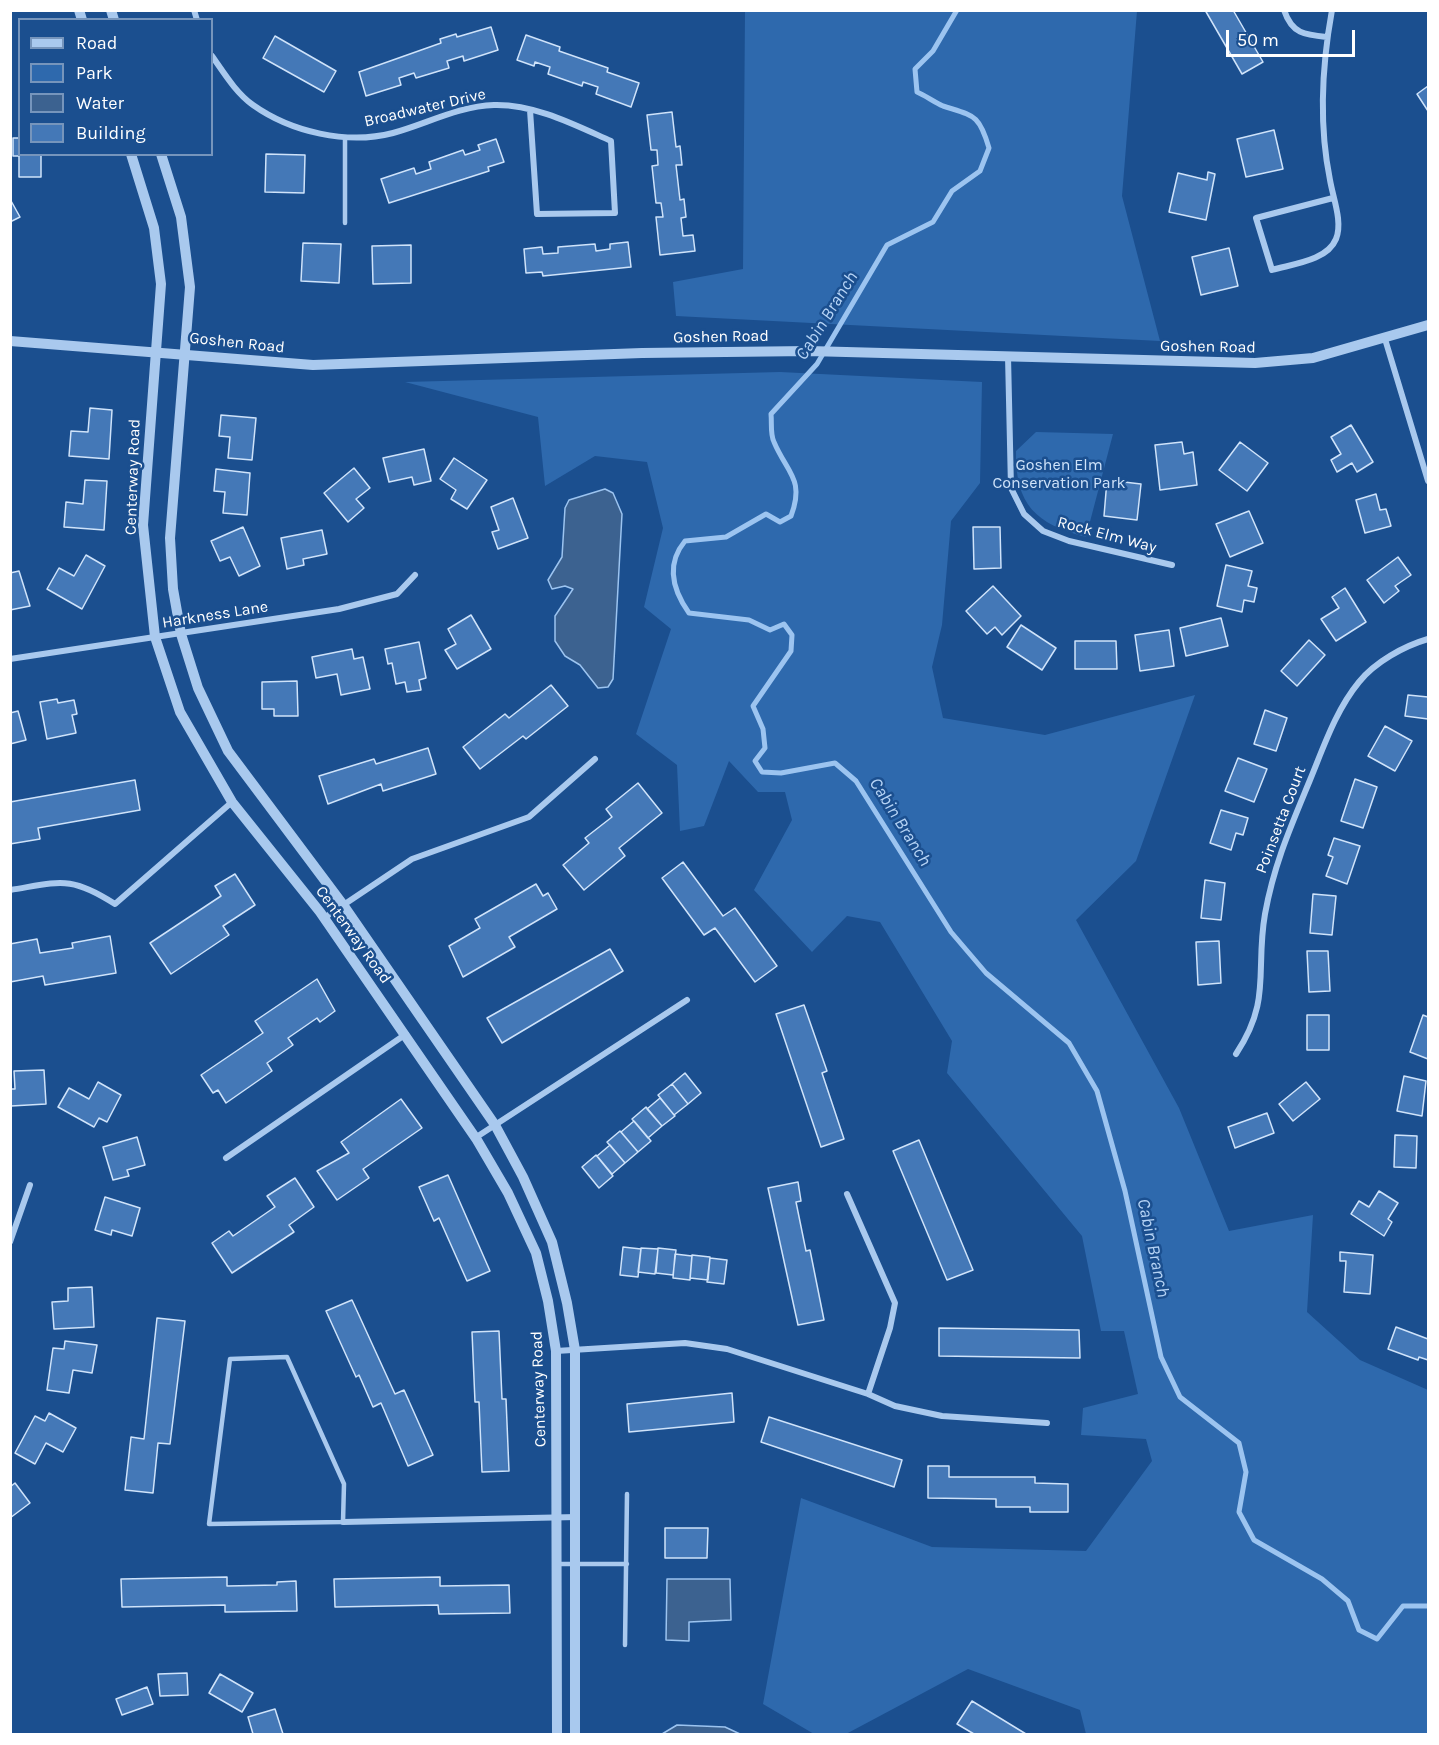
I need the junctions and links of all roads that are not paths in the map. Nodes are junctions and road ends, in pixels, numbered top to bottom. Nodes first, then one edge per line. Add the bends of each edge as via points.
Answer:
1 (1284, 10) edge
2 (1332, 10) edge
3 (1327, 37) junction
4 (213, 57) edge
5 (530, 110) junction
6 (345, 138) junction
7 (133, 156) edge
8 (162, 156) edge
9 (1333, 198) junction
10 (345, 223) dead end
11 (1428, 325) edge
12 (1385, 339) junction
13 (10, 341) edge
14 (154, 352) junction
15 (183, 353) junction
16 (1008, 356) junction
17 (1428, 481) edge
18 (1172, 565) dead end
19 (415, 575) dead end
20 (181, 634) junction
21 (155, 637) junction
22 (1428, 639) edge
23 (10, 659) edge
24 (595, 759) dead end
25 (232, 802) junction
26 (10, 890) edge
27 (344, 906) junction
28 (324, 918) junction
29 (687, 1000) dead end
30 (406, 1034) junction
31 (1236, 1054) dead end
32 (495, 1125) junction
33 (476, 1138) junction
34 (226, 1158) dead end
35 (30, 1185) dead end
36 (847, 1194) dead end
37 (10, 1242) edge
38 (575, 1350) junction
39 (556, 1351) junction
40 (868, 1394) junction
41 (1047, 1423) dead end
42 (627, 1494) dead end
43 (577, 1516) junction
44 (557, 1517) junction
45 (344, 1522) junction
46 (576, 1562) junction
47 (627, 1563) junction
48 (557, 1564) junction
49 (625, 1645) dead end
50 (557, 1734) edge
51 (575, 1734) edge

1 - 3 street via 1288,23 1300,34
2 - 3 street
3 - 9 street via 1323,117
4 - 6 street, Broadwater Drive via 251,104 294,125
5 - 5 street, Broadwater Drive via 611,141 615,213 537,214
5 - 6 street, Broadwater Drive via 494,105 447,114 391,133
6 - 10 lane
7 - 14 street, Centerway Road via 159,258
8 - 15 street, Centerway Road via 181,217 190,287
9 - 9 street via 1339,224 1336,240 1325,253 1272,270 1256,218
11 - 12 street, Goshen Road
12 - 16 street, Goshen Road via 1313,358 1266,363
12 - 17 street
13 - 14 street, Goshen Road
14 - 15 street, Goshen Road
14 - 21 street, Centerway Road via 143,525
15 - 16 street, Goshen Road via 355,366 642,353 848,351
15 - 20 street, Centerway Road via 170,538
16 - 18 street, Rock Elm Way via 1011,488 1024,514 1043,531 1069,541
19 - 20 street, Harkness Lane via 397,594 365,603
20 - 21 street, Harkness Lane
20 - 27 street, Centerway Road via 198,688 228,751
21 - 23 street, Harkness Lane
21 - 25 street, Centerway Road via 180,712
22 - 31 street, Poinsetta Court via 1391,656 1360,681 1333,723 1274,869 1264,917 1260,1005 1250,1033
24 - 27 street via 529,817 412,859
25 - 26 street via 115,904 90,888 64,881
25 - 28 street, Centerway Road
27 - 28 street
27 - 32 street, Centerway Road
28 - 30 street, Centerway Road
29 - 32 street
30 - 33 street, Centerway Road
30 - 34 street
32 - 33 street
32 - 38 street, Centerway Road via 552,1242
33 - 39 street, Centerway Road via 536,1253
35 - 37 street
36 - 40 street via 895,1303
38 - 39 street
38 - 40 street via 685,1343 727,1349
38 - 43 street, Centerway Road
39 - 44 street, Centerway Road
40 - 41 street via 895,1406 942,1416
42 - 47 lane
43 - 44 street
43 - 46 street, Centerway Road
44 - 45 street
44 - 48 street, Centerway Road
45 - 45 lane via 344,1484 287,1357 230,1359 209,1524
46 - 47 lane
46 - 48 lane
46 - 51 street, Centerway Road
47 - 49 lane
48 - 50 street, Centerway Road

